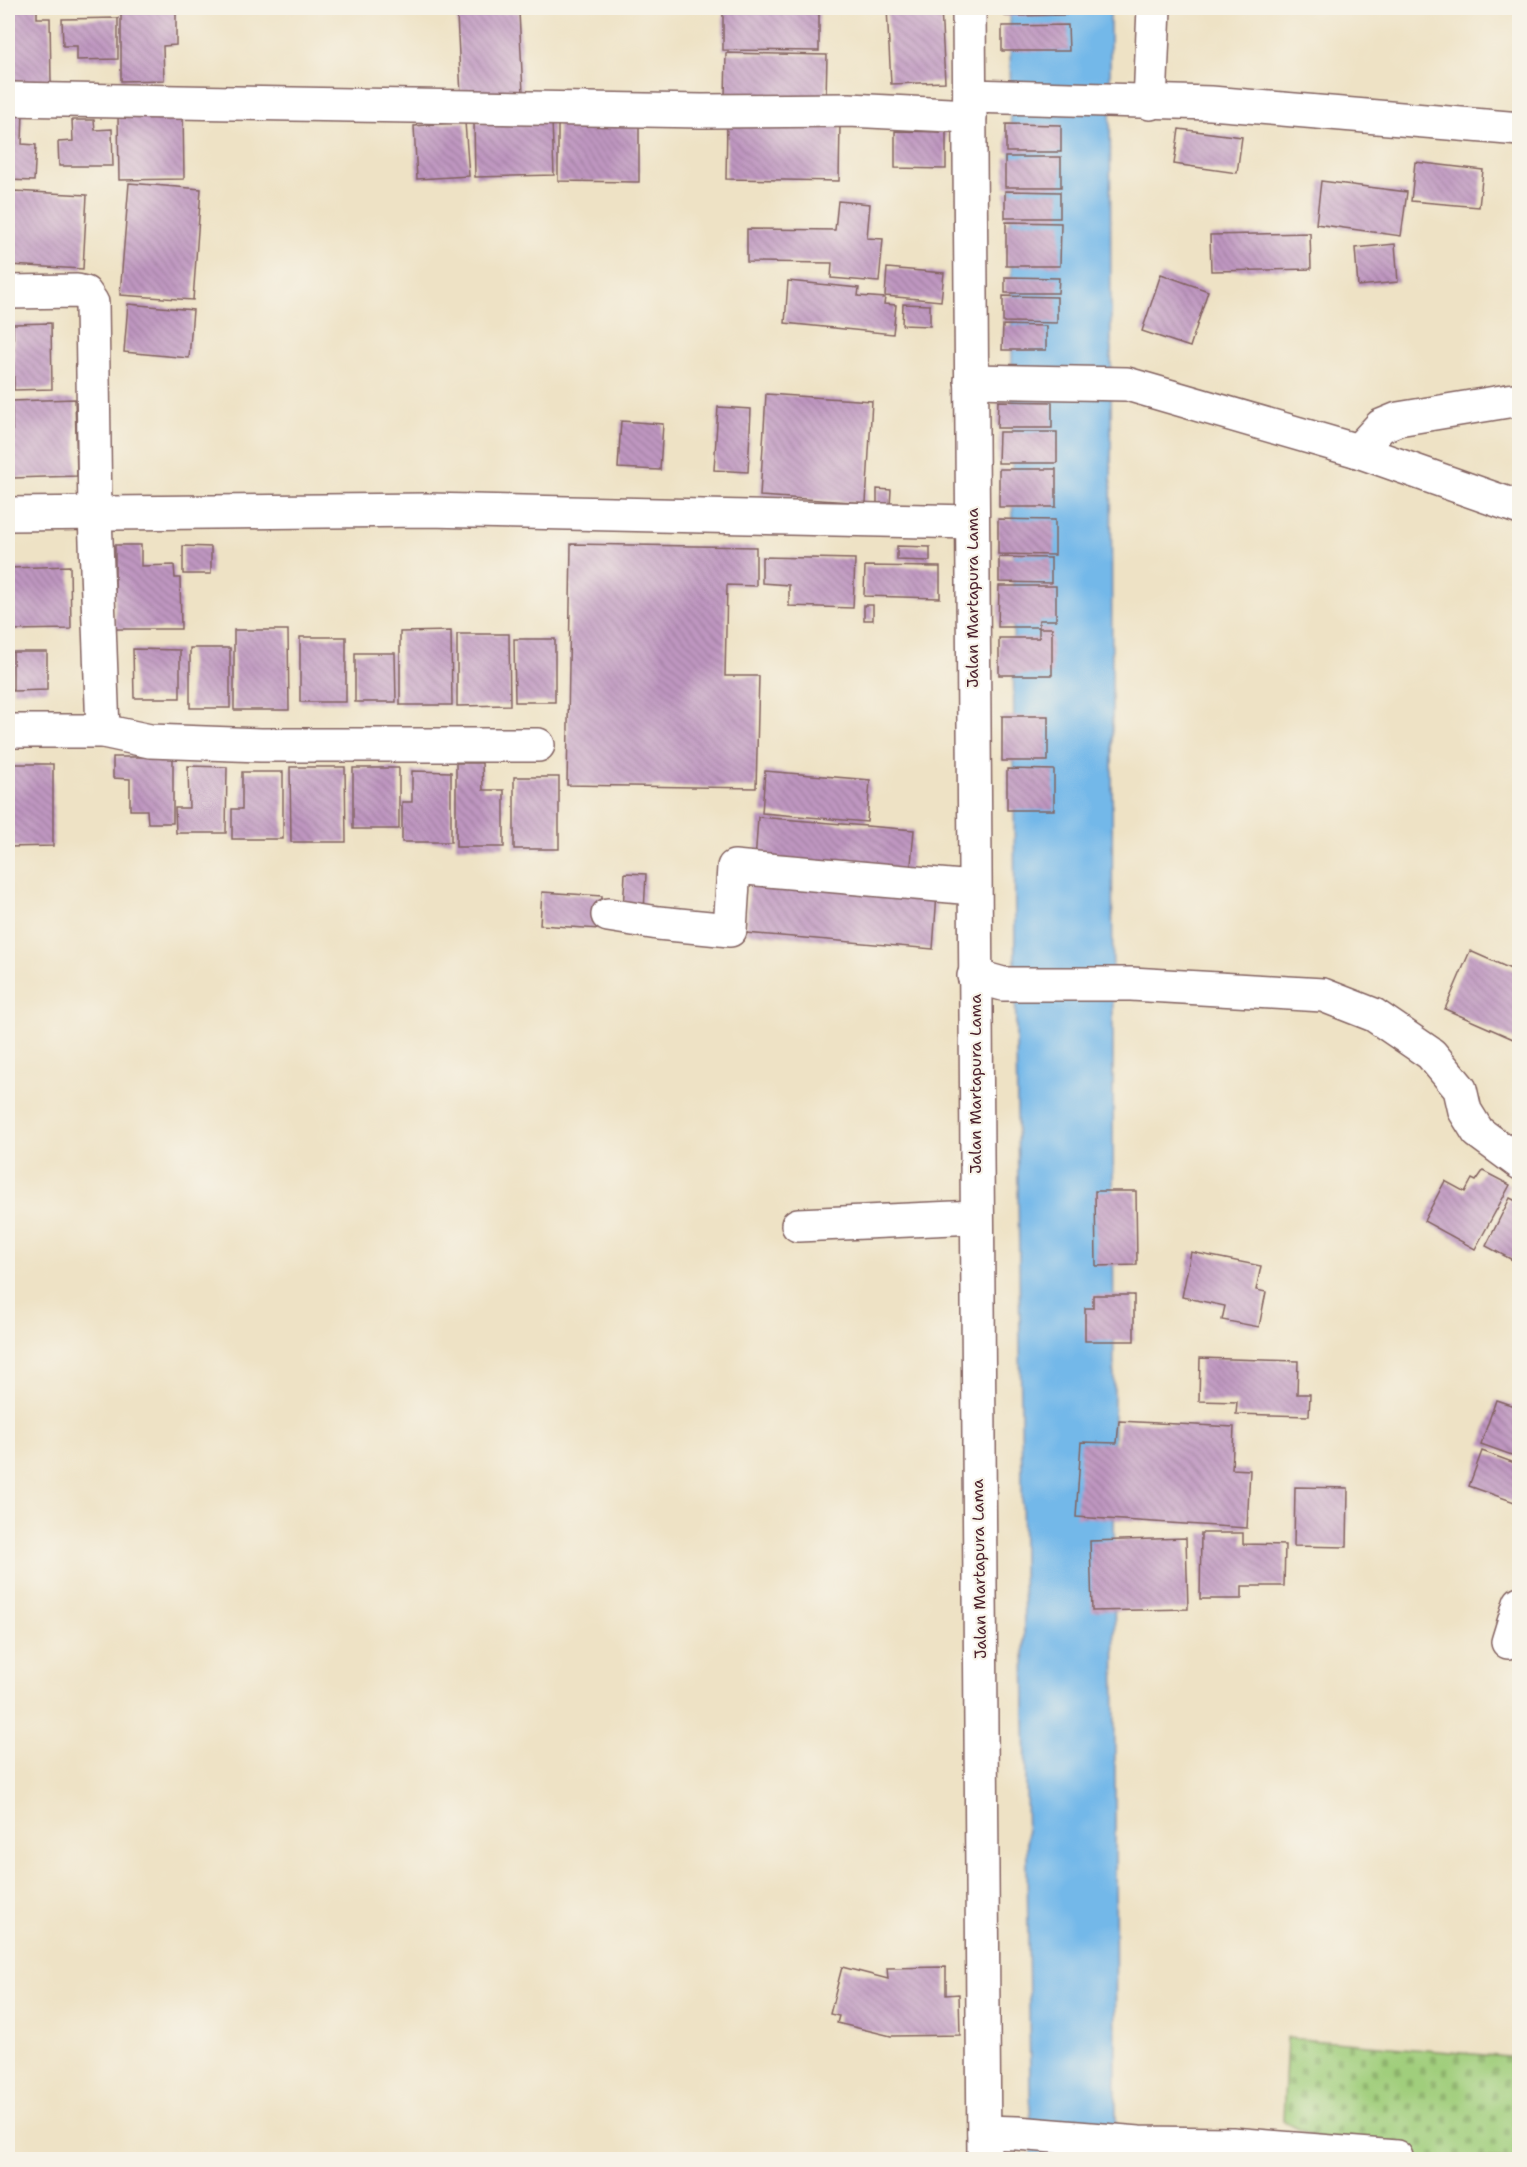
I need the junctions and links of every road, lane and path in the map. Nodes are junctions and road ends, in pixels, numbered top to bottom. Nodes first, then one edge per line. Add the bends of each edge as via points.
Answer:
1 (969, 8) edge
2 (1154, 8) edge
3 (8, 99) edge
4 (1140, 102) junction
5 (978, 103) junction
6 (1520, 129) edge
7 (8, 292) edge
8 (983, 381) junction
9 (1520, 399) edge
10 (1359, 451) junction
11 (1520, 508) edge
12 (8, 514) edge
13 (95, 514) junction
14 (972, 522) junction
15 (8, 731) edge
16 (103, 731) junction
17 (538, 745) dead end
18 (974, 888) junction
19 (608, 915) dead end
20 (989, 980) junction
21 (1520, 1163) edge
22 (976, 1217) junction
23 (798, 1225) dead end
24 (1520, 1603) edge
25 (1508, 1642) dead end
26 (984, 2146) edge
27 (1396, 2157) dead end

1 - 5 street, Jalan Martapura Lama
2 - 4 street
3 - 5 street via 702,111 849,110
4 - 5 street
4 - 6 street via 1210,103
5 - 8 street, Jalan Martapura Lama
7 - 13 street via 77,291 85,293 92,303
8 - 10 street via 1127,384
8 - 14 street, Jalan Martapura Lama
9 - 10 street via 1398,419 1381,426
10 - 11 street
12 - 13 street
13 - 14 street via 428,510
13 - 16 street
14 - 18 street, Jalan Martapura Lama
15 - 16 street
16 - 17 street via 150,741 261,745
18 - 19 street via 734,867 730,930
18 - 20 street, Jalan Martapura Lama
20 - 21 street via 1323,995 1374,1016 1431,1054 1460,1089 1465,1111 1478,1132
20 - 22 street, Jalan Martapura Lama
22 - 23 street
22 - 26 street, Jalan Martapura Lama
24 - 25 street
26 - 27 street via 1017,2133

